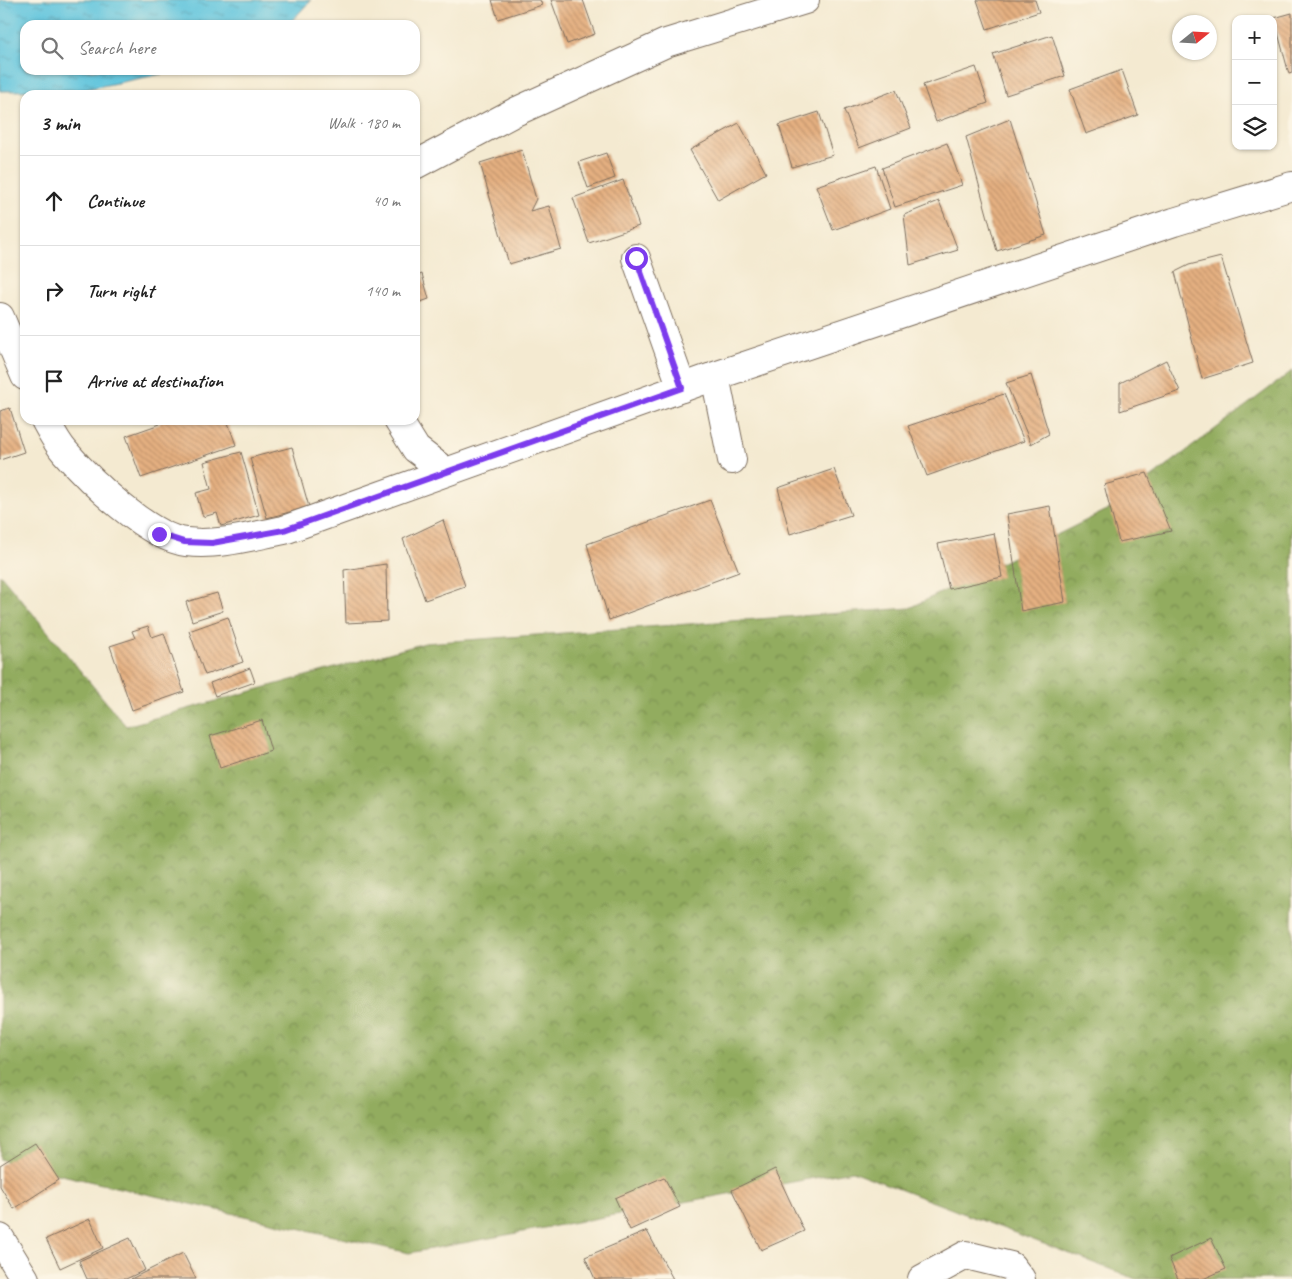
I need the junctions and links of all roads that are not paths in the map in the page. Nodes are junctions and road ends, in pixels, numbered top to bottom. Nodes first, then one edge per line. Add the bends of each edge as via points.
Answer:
1 (805, 0) edge
2 (420, 162) edge
3 (1292, 186) edge
4 (636, 258) dead end
5 (0, 317) edge
6 (20, 364) edge
7 (715, 376) junction
8 (682, 388) junction
9 (48, 425) edge
10 (401, 425) edge
11 (732, 460) dead end
12 (446, 472) junction
13 (0, 1238) edge
14 (25, 1279) edge
15 (922, 1279) edge
16 (1021, 1279) edge

1 - 2 street via 666,43 515,112
3 - 7 street via 1174,222
4 - 8 street
5 - 6 street
7 - 8 street
7 - 11 street
8 - 12 street
9 - 12 street via 64,451 125,509 159,534 184,542 212,543 284,530
10 - 12 street via 416,449
13 - 14 street
15 - 16 street via 966,1255 1012,1266

